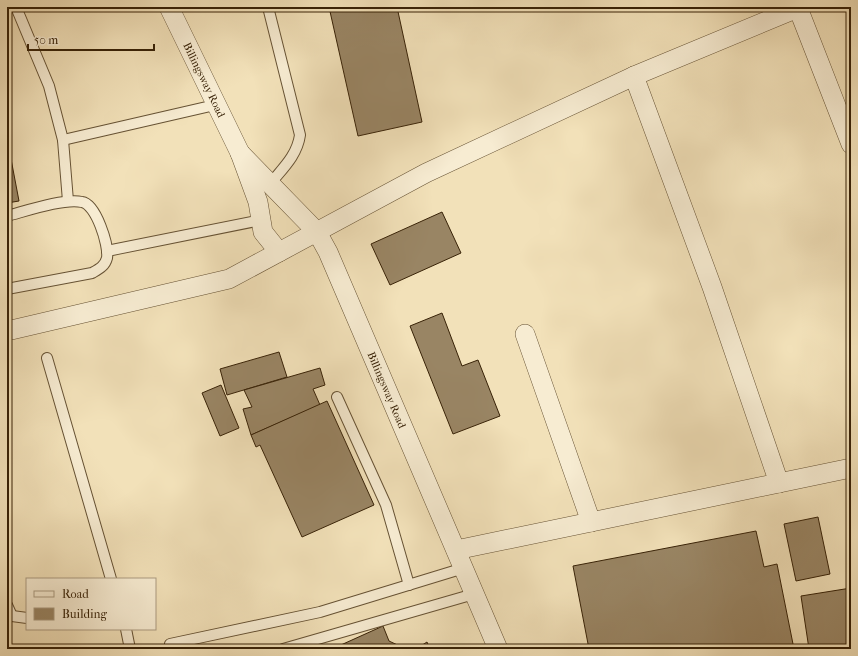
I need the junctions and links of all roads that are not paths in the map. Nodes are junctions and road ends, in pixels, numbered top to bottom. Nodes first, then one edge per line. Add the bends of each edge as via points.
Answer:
1 (169, 7) edge
2 (268, 7) edge
3 (799, 7) edge
4 (13, 8) edge
5 (634, 76) junction
6 (216, 105) junction
7 (62, 140) junction
8 (851, 144) edge
9 (240, 153) junction
10 (270, 184) junction
11 (68, 201) junction
12 (7, 216) edge
13 (261, 220) junction
14 (317, 232) junction
15 (107, 251) junction
16 (279, 252) junction
17 (7, 289) edge
18 (7, 331) edge
19 (525, 334) dead end
20 (47, 358) dead end
21 (338, 397) dead end
22 (851, 468) edge
23 (779, 483) junction
24 (591, 522) junction
25 (456, 550) junction
26 (464, 568) junction
27 (111, 578) edge
28 (409, 585) junction
29 (474, 594) junction
30 (7, 604) edge
31 (9, 616) edge
32 (26, 618) edge
33 (126, 630) edge
34 (170, 644) dead end
35 (130, 649) edge
36 (283, 649) edge
37 (498, 649) edge

1 - 6 street, Billingsway Road
2 - 10 lane via 300,136 293,155
3 - 5 street
3 - 8 street
4 - 7 lane via 48,86
5 - 14 street via 426,173
5 - 23 street via 712,287
6 - 7 lane
6 - 9 street, Billingsway Road
7 - 11 lane
9 - 10 street, Billingsway Road
9 - 13 street, Billingsway Road via 258,202
10 - 14 street, Billingsway Road
11 - 12 lane
11 - 15 lane via 83,202 91,207 97,215
13 - 15 lane
13 - 16 street, Billingsway Road via 264,232
14 - 16 street
14 - 25 street, Billingsway Road via 328,252
15 - 17 lane via 102,267 92,273
16 - 18 street via 229,279
19 - 24 street
20 - 27 lane
21 - 28 lane via 386,505
22 - 23 street
23 - 24 street
24 - 25 street
25 - 26 street, Billingsway Road
26 - 28 lane
26 - 29 street, Billingsway Road
28 - 34 lane via 320,612
29 - 36 lane
29 - 37 street, Billingsway Road
30 - 31 lane
31 - 32 lane
33 - 35 lane

